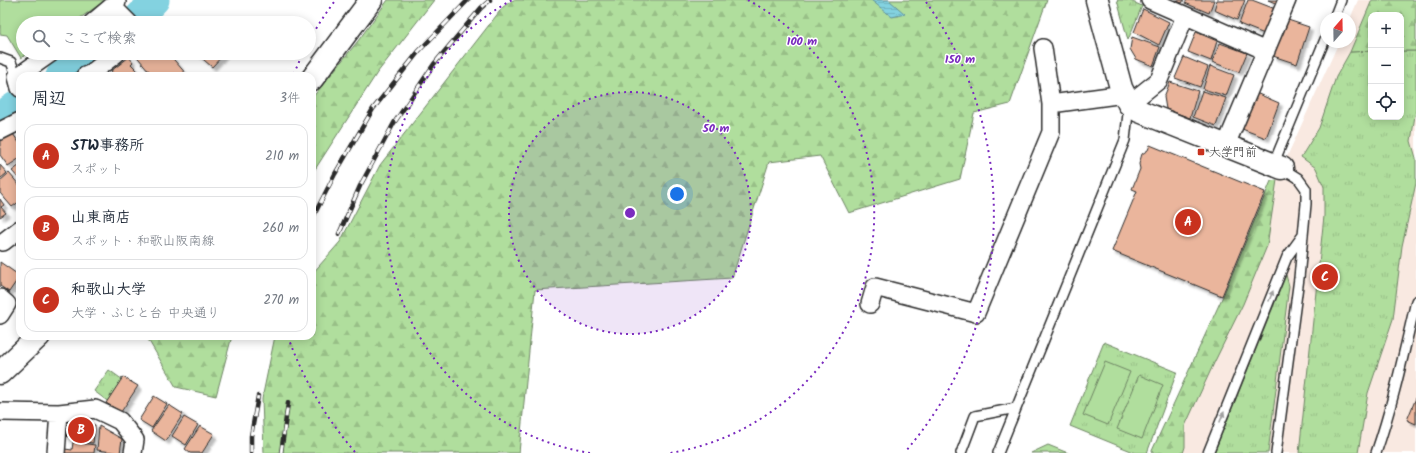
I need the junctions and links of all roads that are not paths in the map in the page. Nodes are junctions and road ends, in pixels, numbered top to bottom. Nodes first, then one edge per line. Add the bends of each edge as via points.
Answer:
1 (371, 0) edge
2 (1097, 0) edge
3 (1150, 0) edge
4 (1287, 0) edge
5 (1341, 0) edge
6 (1336, 12) edge
7 (100, 16) edge
8 (123, 16) edge
9 (1185, 16) junction
10 (1042, 48) dead end
11 (1322, 48) edge
12 (1266, 51) junction
13 (0, 58) edge
14 (44, 60) edge
15 (108, 60) edge
16 (30, 72) edge
17 (93, 72) edge
18 (316, 74) edge
19 (16, 76) edge
20 (1126, 99) junction
21 (1051, 104) junction
22 (16, 123) edge
23 (0, 131) edge
24 (1226, 145) junction
25 (1277, 166) junction
26 (16, 231) edge
27 (1304, 233) junction
28 (3, 242) dead end
29 (0, 298) edge
30 (1416, 301) edge
31 (870, 304) dead end
32 (0, 315) edge
33 (35, 340) edge
34 (0, 373) edge
35 (1016, 408) junction
36 (0, 412) edge
37 (59, 413) junction
38 (56, 453) edge
39 (133, 453) edge
40 (961, 453) edge
41 (998, 453) edge
42 (1208, 453) edge
43 (1276, 453) edge
44 (1376, 453) edge

1 - 18 street
2 - 20 street
3 - 9 street
4 - 12 street
5 - 6 lane
7 - 8 street via 114,4
9 - 12 street
9 - 20 street via 1159,80
10 - 21 street
11 - 25 lane
12 - 24 street
13 - 19 lane via 11,62
14 - 16 street
15 - 17 street
20 - 21 street
20 - 24 street via 1139,111
20 - 35 lane via 1125,140
21 - 31 street via 1051,132 976,313 875,287
22 - 23 street
24 - 25 street
25 - 27 lane via 1298,178 1306,189
26 - 28 street
42 -> 27 lane via 1287,257
27 - 43 lane
29 - 32 street via 7,304
30 - 44 lane via 1395,390
33 - 34 street
35 - 40 lane via 975,416
35 - 41 lane
36 - 37 street
37 - 38 street
37 - 39 street via 95,410 120,421 135,440

